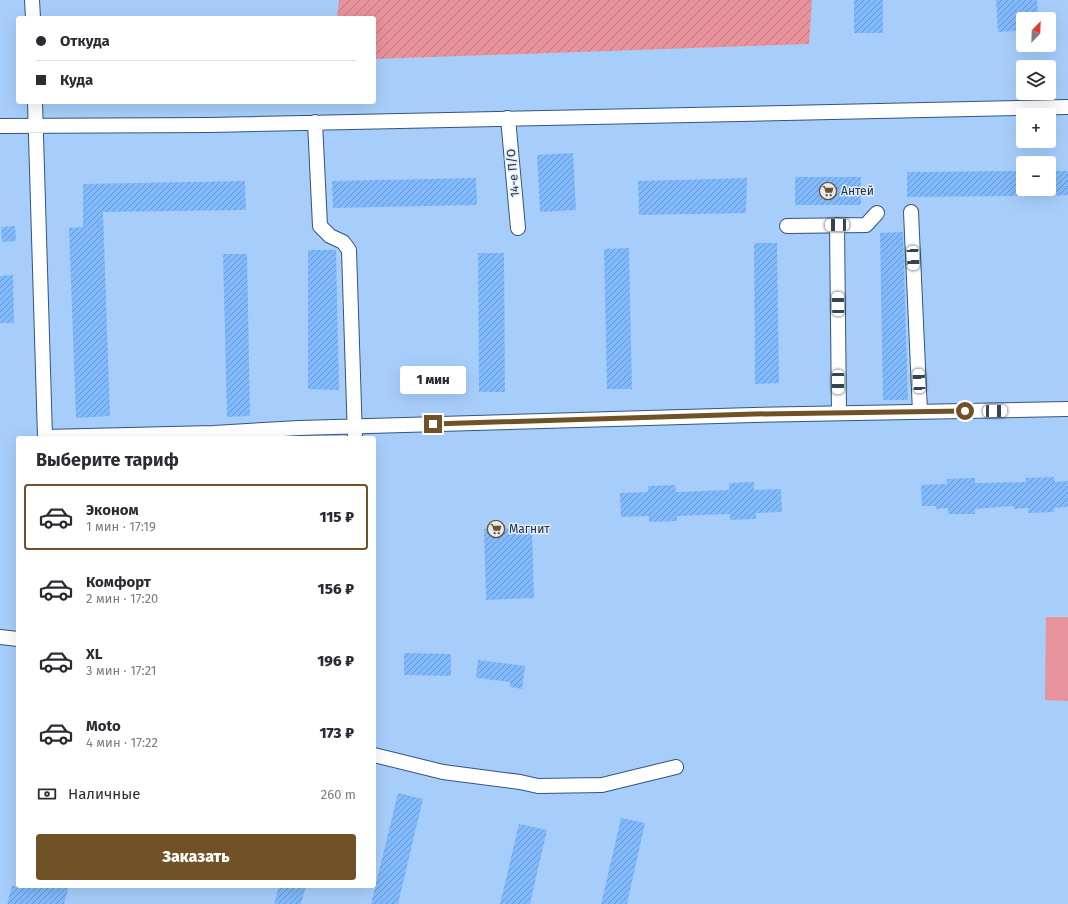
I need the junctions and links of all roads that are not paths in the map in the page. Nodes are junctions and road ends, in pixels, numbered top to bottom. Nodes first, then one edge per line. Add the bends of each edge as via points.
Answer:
1 (32, 0) edge
2 (33, 16) edge
3 (35, 104) edge
4 (1068, 107) edge
5 (508, 118) junction
6 (315, 122) junction
7 (0, 126) edge
8 (36, 126) junction
9 (911, 212) dead end
10 (877, 213) dead end
11 (837, 225) junction
12 (787, 226) dead end
13 (518, 228) dead end
14 (1068, 409) edge
15 (920, 412) junction
16 (839, 413) junction
17 (355, 432) edge
18 (45, 436) edge
19 (87, 436) edge
20 (0, 637) edge
21 (16, 639) edge
22 (376, 755) edge
23 (676, 767) dead end

1 - 2 street
3 - 8 street
4 - 5 street
5 - 6 street
5 - 13 street, 14-е П/О
6 - 8 street
6 - 17 street via 320,226 330,236 343,242 349,250
7 - 8 street
8 - 18 street
9 - 15 street
10 - 11 street via 866,225
11 - 12 street
11 - 16 street
14 - 15 street
15 - 16 street
16 - 17 street
17 - 19 street
20 - 21 street
22 - 23 street via 443,772 538,786 602,785

